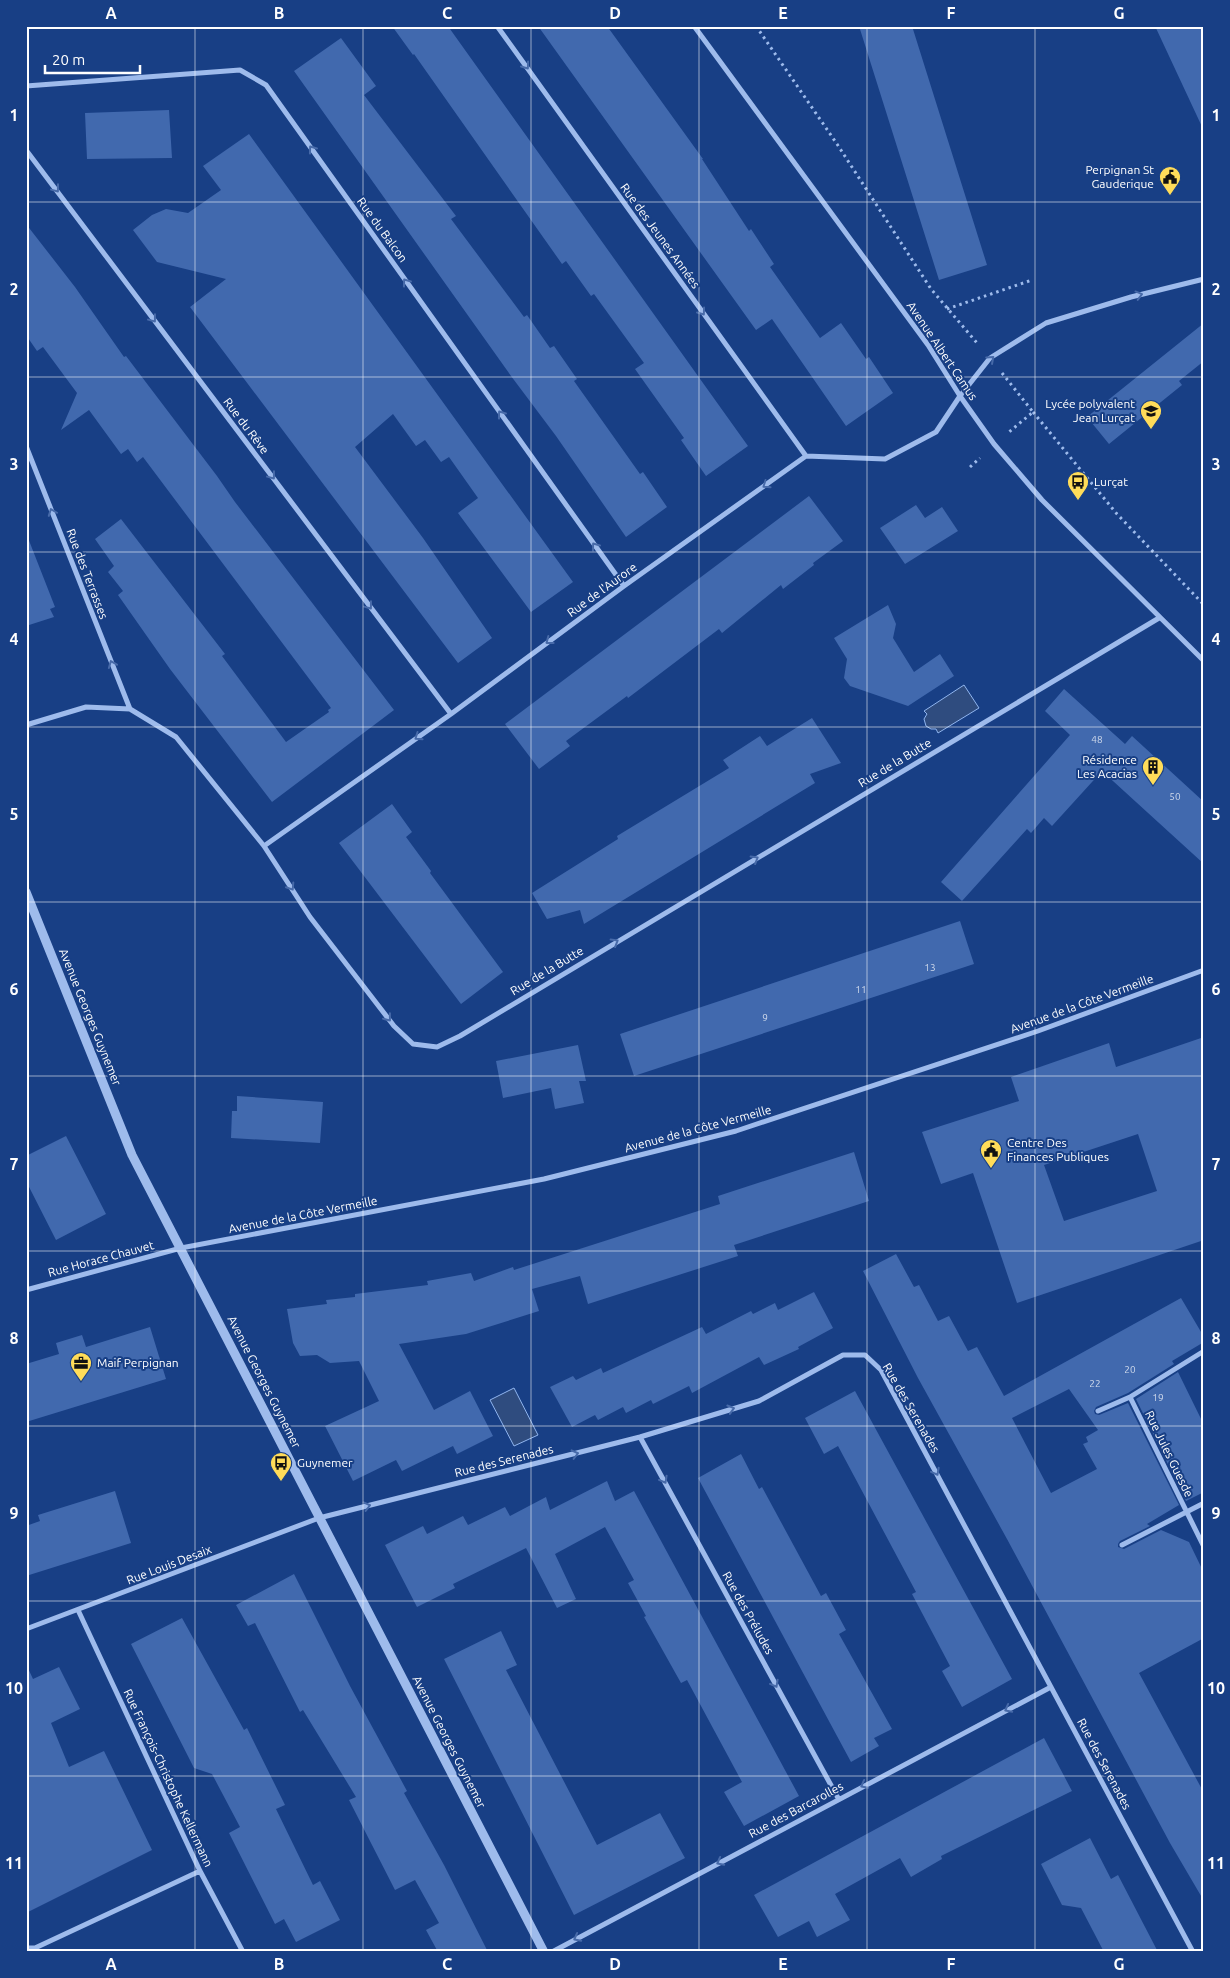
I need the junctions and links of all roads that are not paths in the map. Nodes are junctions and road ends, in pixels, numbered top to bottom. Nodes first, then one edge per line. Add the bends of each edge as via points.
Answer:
1 (497, 26) edge
2 (694, 26) edge
3 (26, 86) edge
4 (26, 150) edge
5 (1204, 279) edge
6 (960, 396) junction
7 (26, 446) edge
8 (806, 456) junction
9 (624, 586) junction
10 (1159, 618) junction
11 (1204, 661) edge
12 (130, 709) junction
13 (451, 714) junction
14 (26, 725) edge
15 (264, 846) junction
16 (26, 892) edge
17 (1204, 970) edge
18 (181, 1248) junction
19 (26, 1290) edge
20 (1204, 1351) edge
21 (1130, 1397) junction
22 (1098, 1412) dead end
23 (640, 1437) junction
24 (1204, 1503) edge
25 (1187, 1513) junction
26 (319, 1518) junction
27 (1122, 1546) dead end
28 (1204, 1547) edge
29 (78, 1610) junction
30 (26, 1629) edge
31 (1051, 1687) junction
32 (838, 1798) junction
33 (200, 1872) junction
34 (26, 1948) edge
35 (244, 1952) edge
36 (544, 1952) edge
37 (552, 1952) edge
38 (1193, 1952) edge

1 -> 8 street, Rue des Jeunes Années
2 - 6 street, Avenue Albert Camus via 928,345
9 -> 3 street, Rue du Balcon via 266,85 240,70
4 -> 13 street, Rue du Rêve
6 -> 5 street via 990,358 1046,323
6 - 8 street via 936,432 885,459
6 - 10 street, Avenue Albert Camus via 994,444 1042,500
12 -> 7 street, Rue des Terrasses
8 -> 9 street, Rue de l'Aurore
9 -> 13 street, Rue de l'Aurore
10 - 11 street, Avenue Albert Camus
15 -> 10 street, Rue de la Butte via 310,917 394,1026 413,1044 437,1047
12 - 14 street via 86,708
12 - 15 street, Rue de la Butte via 176,737
13 -> 15 street, Rue de l'Aurore
16 - 18 street, Avenue Georges Guynemer via 132,1155
17 - 18 street, Avenue de la Côte Vermeille via 1038,1031 736,1131 544,1179
18 - 19 street, Rue Horace Chauvet
18 - 26 street, Avenue Georges Guynemer
20 - 21 street
21 - 22 street
21 - 25 street, Rue Jules Guesde
26 -> 23 street, Rue des Serenades
23 -> 31 street, Rue des Serenades via 759,1401 843,1355 866,1355 881,1370
23 -> 32 street, Rue des Préludes
24 - 25 street
25 - 27 street
25 - 28 street, Rue Jules Guesde
26 - 29 street, Rue Louis Desaix
26 - 36 street, Avenue Georges Guynemer
29 - 30 street, Rue Louis Desaix
29 - 33 street, Rue François-Christophe Kellermann
31 -> 32 street, Rue des Barcarolles
31 - 38 street, Rue des Serenades
32 -> 37 street, Rue des Barcarolles
33 - 34 street via 35,1948
33 - 35 street, Rue François-Christophe Kellermann

